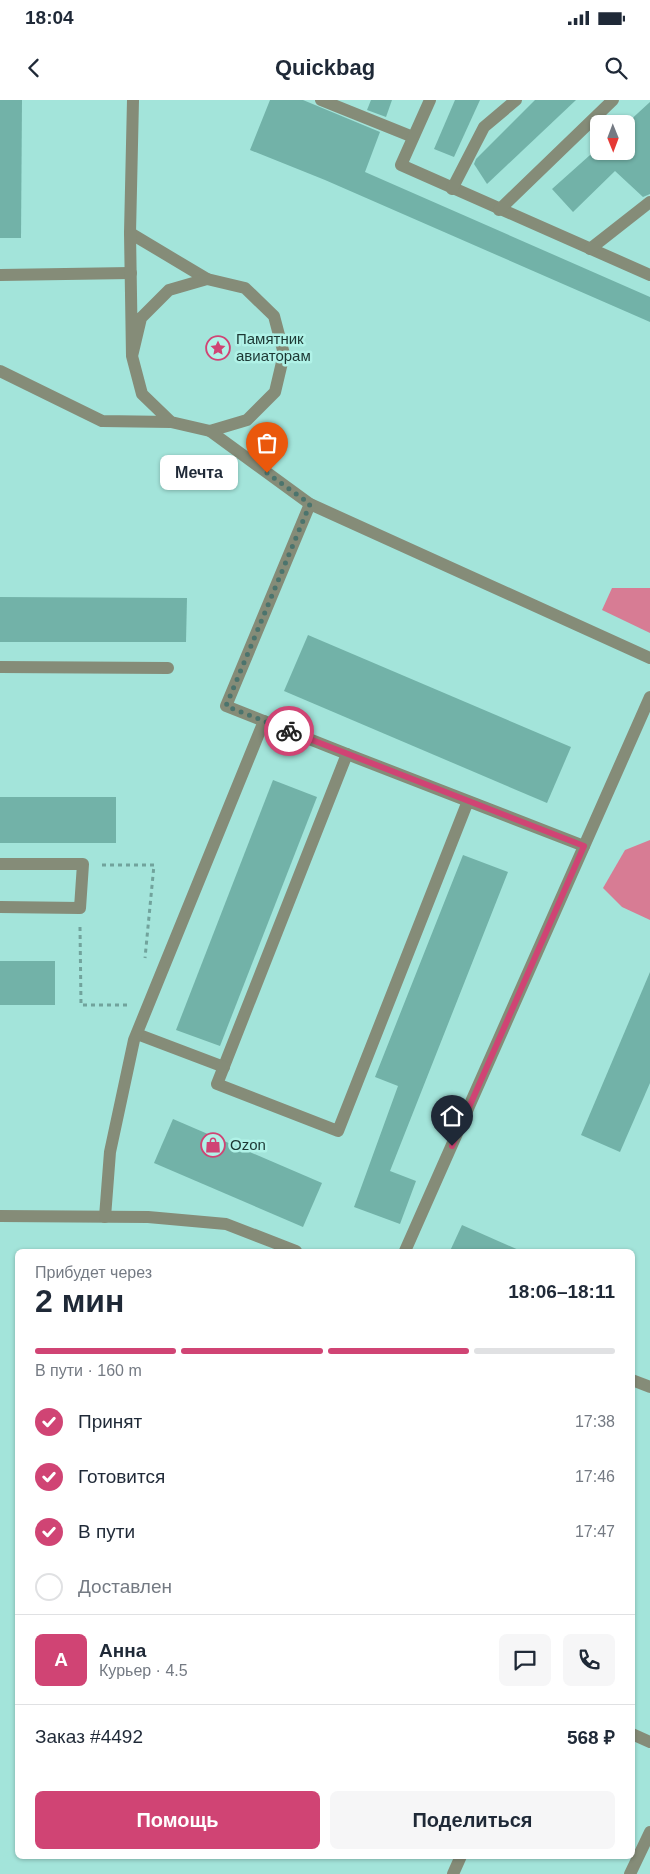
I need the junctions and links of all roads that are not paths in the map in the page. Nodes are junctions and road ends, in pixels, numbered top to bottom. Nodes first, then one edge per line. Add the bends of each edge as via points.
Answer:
1 (133, 100) edge
2 (321, 100) edge
3 (430, 100) edge
4 (516, 100) edge
5 (613, 100) edge
6 (413, 137) junction
7 (452, 189) junction
8 (650, 202) edge
9 (499, 210) junction
10 (130, 233) junction
11 (590, 249) junction
12 (131, 272) junction
13 (0, 275) edge
14 (650, 275) edge
15 (207, 279) junction
16 (132, 356) junction
17 (0, 372) edge
18 (171, 422) junction
19 (210, 431) junction
20 (310, 504) junction
21 (650, 658) edge
22 (0, 667) edge
23 (168, 668) dead end
24 (650, 697) edge
25 (264, 721) junction
26 (347, 754) junction
27 (468, 801) junction
28 (584, 846) junction
29 (0, 864) edge
30 (0, 907) edge
31 (137, 1034) junction
32 (224, 1067) junction
33 (0, 1216) edge
34 (105, 1217) junction
35 (291, 1249) edge
36 (406, 1249) edge
37 (635, 1381) edge
38 (650, 1387) edge
39 (635, 1735) edge
40 (650, 1742) edge
41 (650, 1832) edge
42 (460, 1859) edge
43 (453, 1874) edge
44 (630, 1874) edge

1 - 10 street
2 - 6 street
3 - 6 street
4 - 7 street via 484,127
5 - 9 street
6 - 7 street via 401,165
7 - 9 street
8 - 11 street
9 - 11 street
10 - 12 street
10 - 15 street
11 - 14 street
12 - 13 street
12 - 16 street
15 - 16 street via 169,290 141,318
15 - 19 street via 245,288 274,316 284,354 275,392 248,420
16 - 18 street via 142,394
17 - 18 street via 102,421
18 - 19 street
19 - 20 street
20 - 21 street
20 - 25 street via 226,706
22 - 23 street
24 - 28 street
25 - 26 street
25 - 31 street
26 - 27 street
26 - 32 street
27 - 28 street
27 - 32 street via 338,1132 217,1084
28 - 36 street
29 - 30 street via 82,864 80,908
31 - 32 street
31 - 34 street via 110,1152
33 - 34 street
34 - 35 street via 226,1224
37 - 38 street
39 - 40 street
41 - 44 street
42 - 43 street

